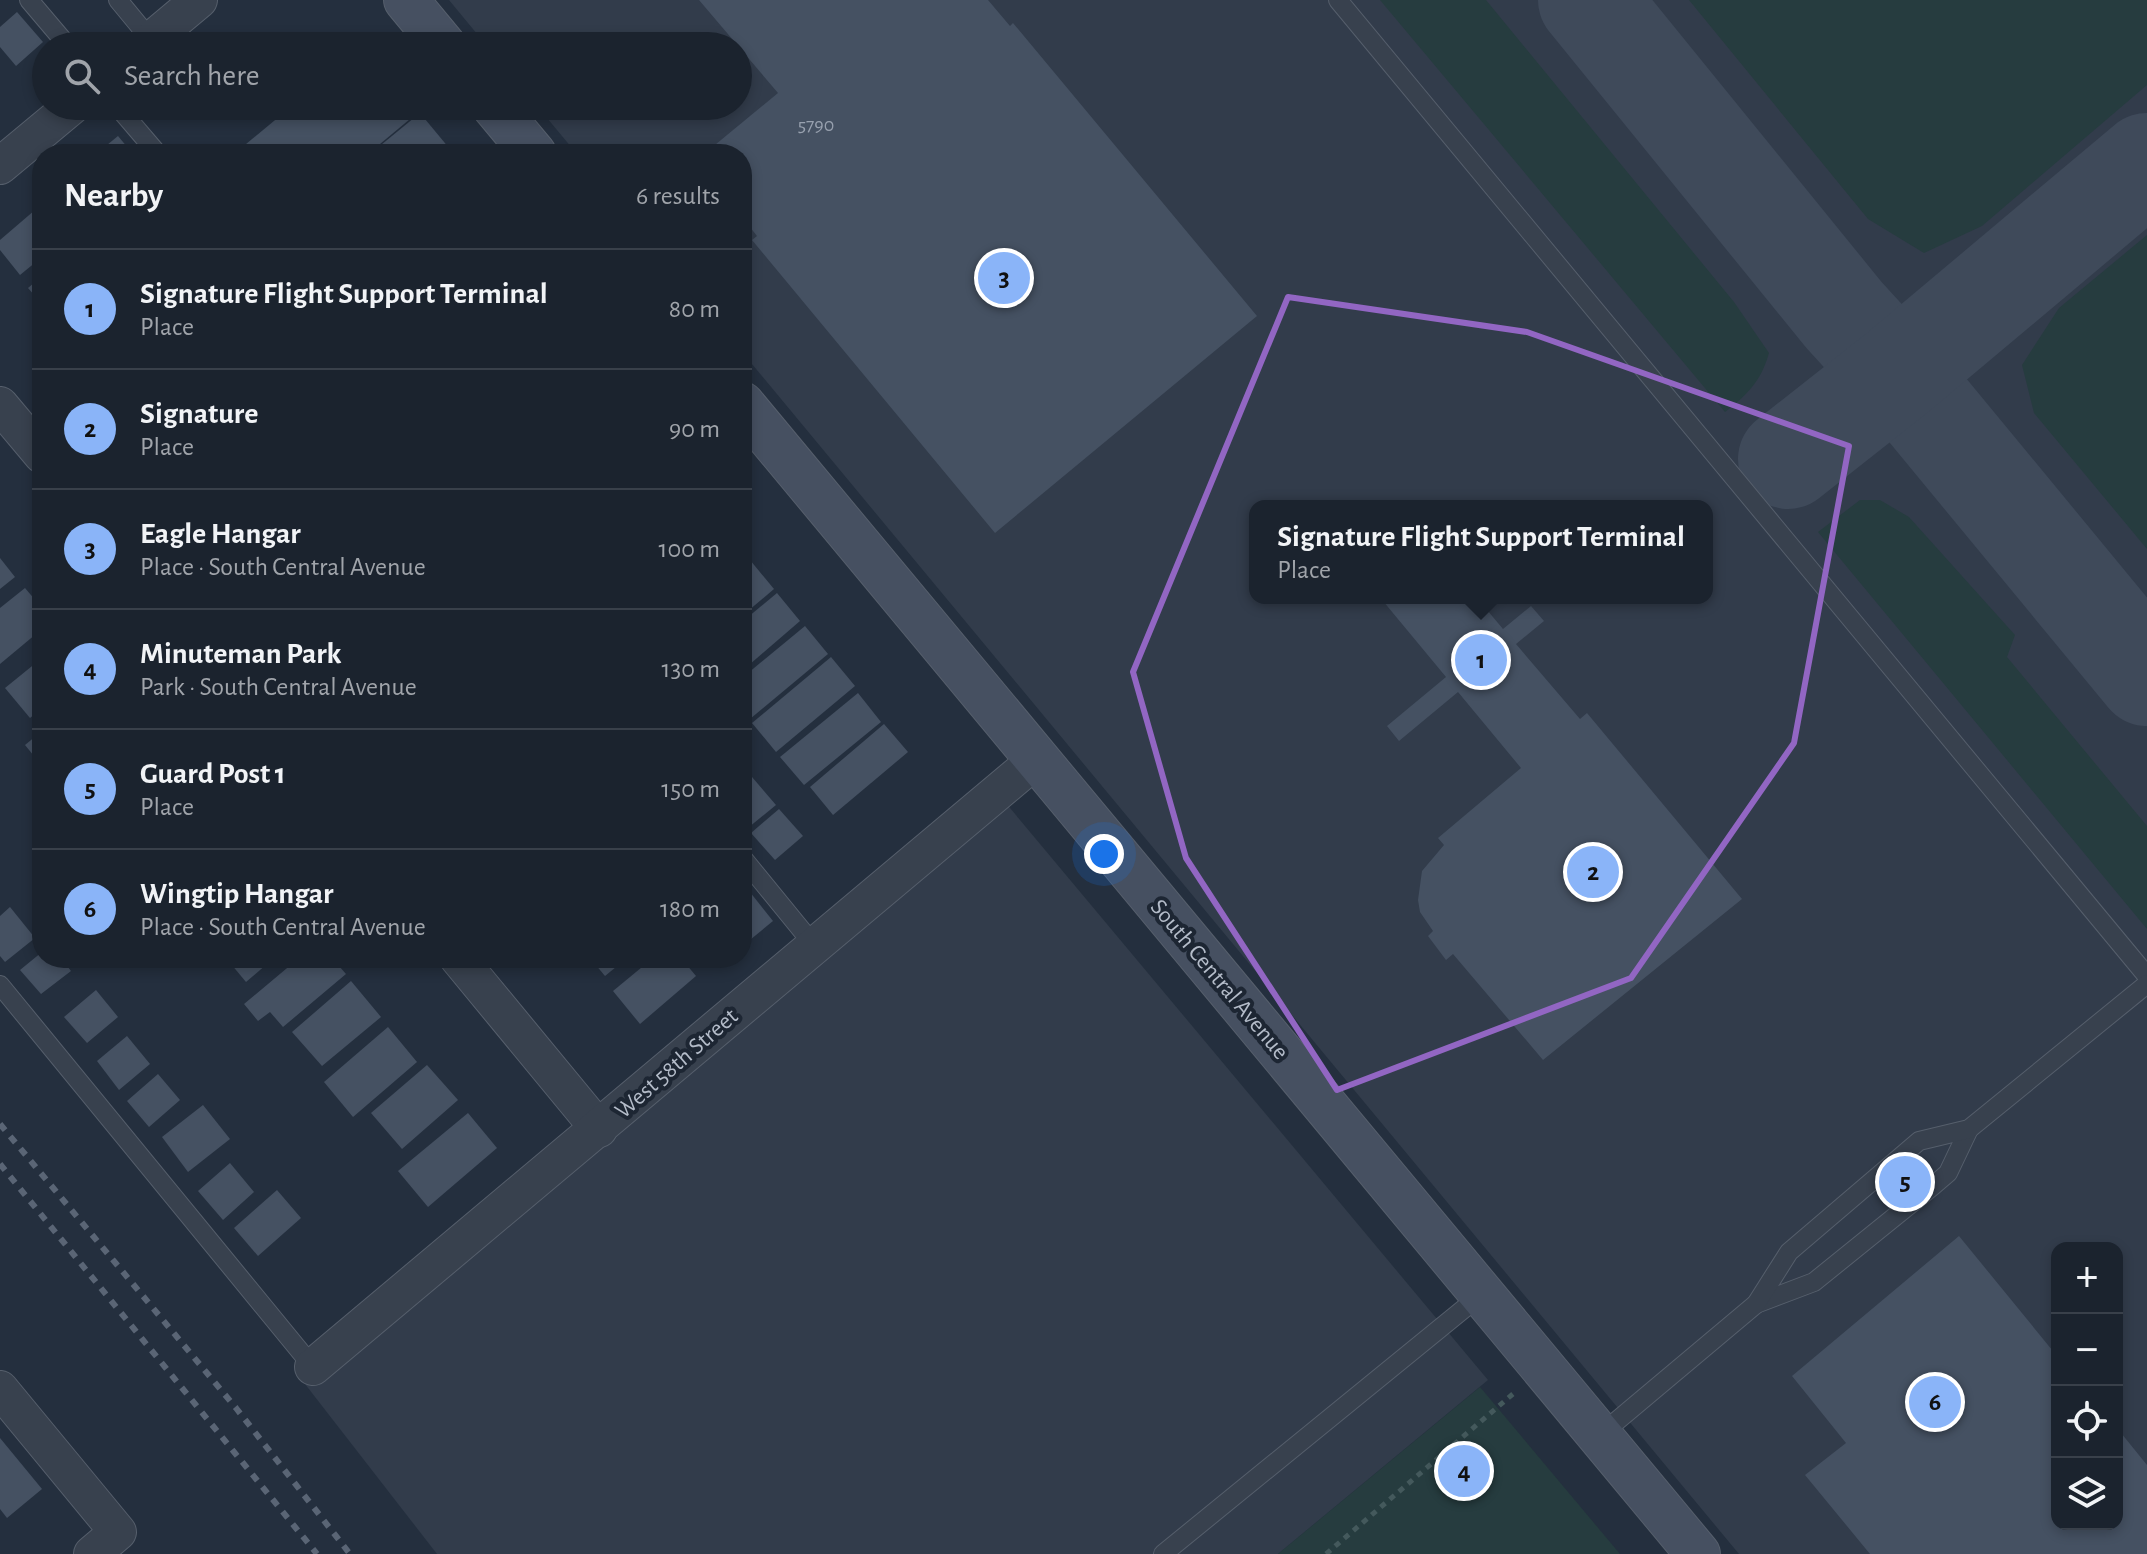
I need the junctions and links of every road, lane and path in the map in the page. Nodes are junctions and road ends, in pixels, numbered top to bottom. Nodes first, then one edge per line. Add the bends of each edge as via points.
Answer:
1 (29, 0) edge
2 (118, 0) edge
3 (199, 0) edge
4 (406, 0) edge
5 (1338, 0) edge
6 (56, 32) edge
7 (140, 32) edge
8 (161, 32) edge
9 (432, 32) edge
10 (55, 120) edge
11 (129, 120) edge
12 (506, 120) edge
13 (149, 144) edge
14 (526, 144) edge
15 (0, 166) edge
16 (0, 405) edge
17 (752, 416) edge
18 (32, 443) edge
19 (1037, 759) junction
20 (752, 869) edge
21 (813, 944) junction
22 (466, 968) edge
23 (2147, 976) edge
24 (2147, 984) edge
25 (0, 985) edge
26 (599, 1129) junction
27 (1969, 1129) junction
28 (1482, 1294) junction
29 (1756, 1304) junction
30 (313, 1367) joint
31 (1543, 1368) junction
32 (0, 1389) edge
33 (1599, 1435) junction
34 (105, 1543) edge
35 (1163, 1554) edge
36 (1326, 1554) edge
37 (1698, 1554) edge

1 - 6 lane
2 - 7 lane
3 - 8 street
4 - 9 main road
5 - 23 lane
10 - 15 street
11 - 13 lane
12 - 14 main road
16 - 18 street
17 - 19 main road, South Central Avenue
19 - 21 street, West 58th Street
19 - 28 main road, South Central Avenue
20 - 21 lane
21 - 26 street, West 58th Street
22 - 26 street
24 - 27 lane
25 - 30 lane
26 - 30 street, West 58th Street
27 - 29 lane via 1948,1173 1934,1185 1814,1282
27 - 29 lane via 1919,1141 1789,1252
28 - 31 main road, South Central Avenue
28 - 35 lane
29 - 33 lane
31 - 33 main road, South Central Avenue
31 - 36 path
32 - 34 street
33 - 37 main road, South Central Avenue

